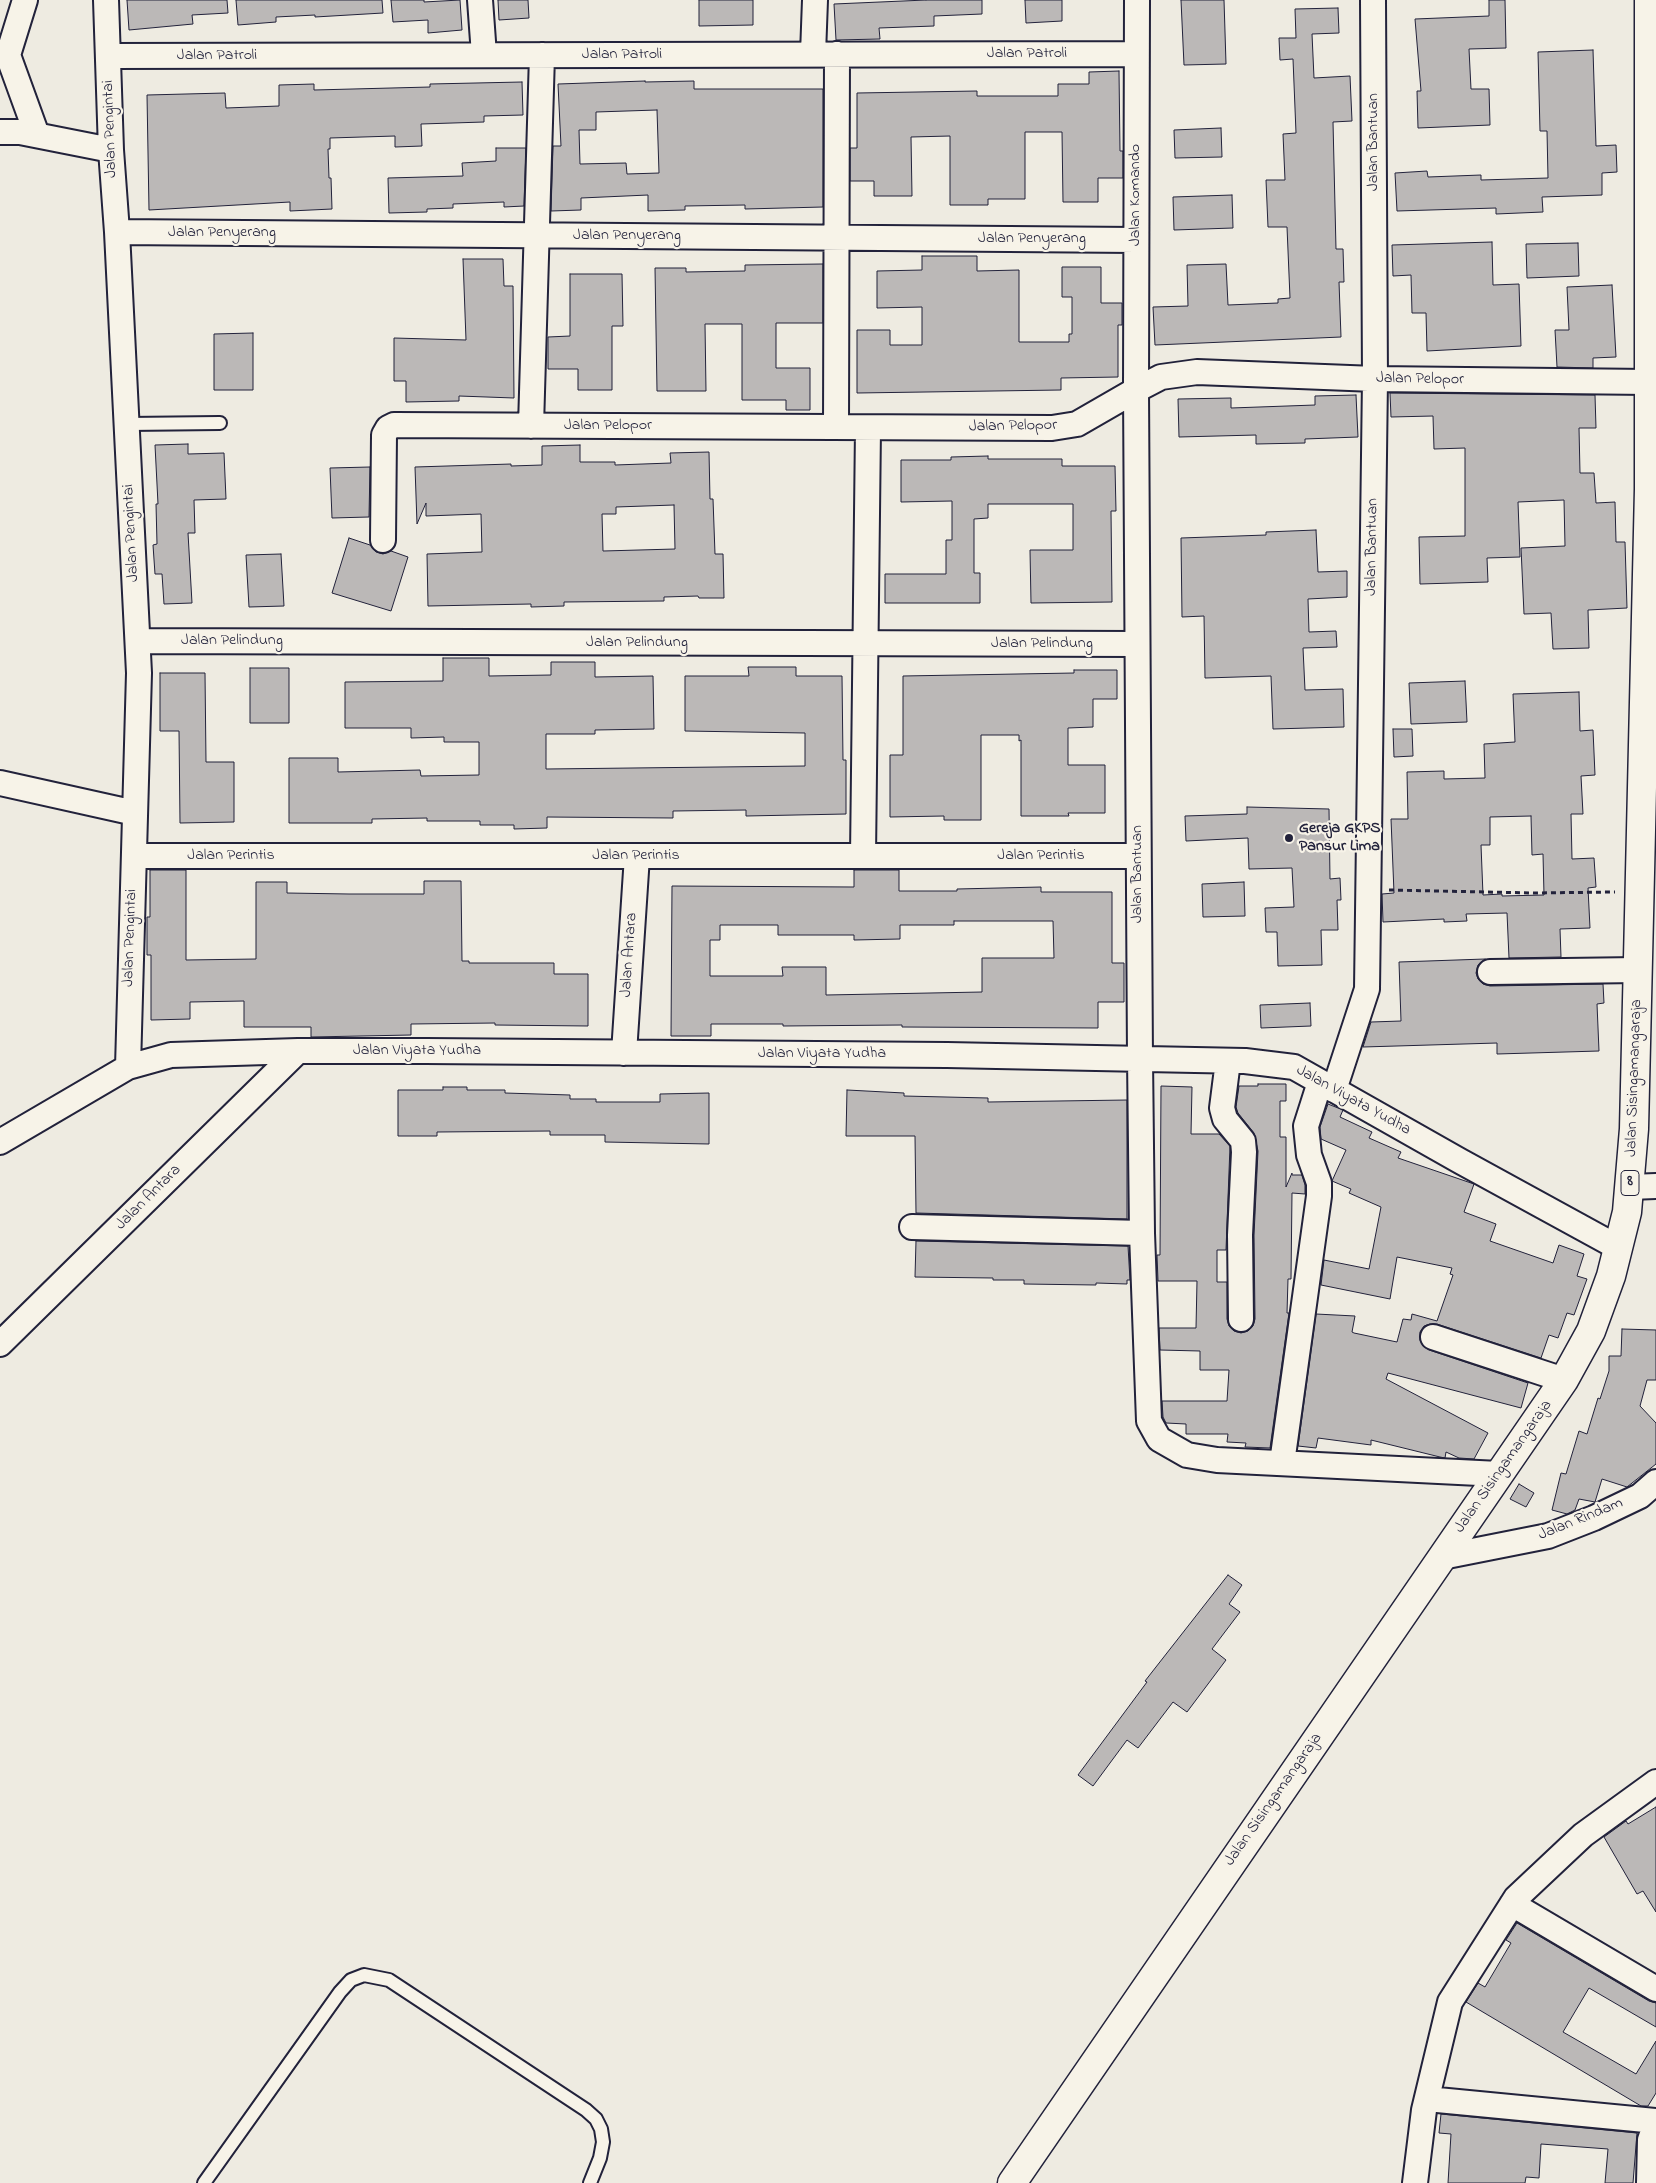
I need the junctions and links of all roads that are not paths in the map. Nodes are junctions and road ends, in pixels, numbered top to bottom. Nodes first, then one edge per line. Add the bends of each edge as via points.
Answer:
1 (25, 0) edge
2 (106, 0) edge
3 (480, 0) edge
4 (814, 0) edge
5 (1137, 0) edge
6 (1373, 0) edge
7 (1649, 0) edge
8 (4, 54) edge
9 (813, 54) junction
10 (837, 54) junction
11 (1136, 54) junction
12 (484, 55) junction
13 (542, 55) junction
14 (108, 56) junction
15 (1652, 101) edge
16 (0, 132) edge
17 (37, 135) junction
18 (111, 150) junction
19 (117, 232) junction
20 (537, 235) junction
21 (837, 237) junction
22 (1136, 240) junction
23 (1375, 380) junction
24 (1649, 382) junction
25 (1136, 390) junction
26 (220, 423) dead end
27 (127, 424) junction
28 (532, 426) junction
29 (836, 427) junction
30 (868, 428) junction
31 (1652, 489) edge
32 (383, 540) dead end
33 (138, 641) junction
34 (865, 643) junction
35 (1137, 644) junction
36 (0, 783) edge
37 (135, 813) junction
38 (134, 856) junction
39 (637, 856) junction
40 (862, 856) junction
41 (1138, 856) junction
42 (1490, 972) dead end
43 (1644, 977) edge
44 (298, 1051) junction
45 (624, 1053) junction
46 (1140, 1058) junction
47 (1228, 1060) junction
48 (128, 1067) junction
49 (1327, 1086) junction
50 (0, 1142) edge
51 (1643, 1186) edge
52 (912, 1228) dead end
53 (1142, 1233) junction
54 (1619, 1248) junction
55 (1241, 1319) dead end
56 (1433, 1338) dead end
57 (0, 1344) edge
58 (1564, 1380) junction
59 (1282, 1463) junction
60 (1499, 1474) junction
61 (1656, 1482) edge
62 (1442, 1557) junction
63 (1656, 1782) edge
64 (1512, 1904) junction
65 (1656, 1989) edge
66 (1427, 2099) junction
67 (1656, 2122) edge
68 (204, 2183) edge
69 (590, 2183) edge
70 (1012, 2183) edge
71 (1415, 2183) edge
72 (1649, 2183) edge

1 - 8 street
2 - 14 street, Jalan Pengintai
3 - 12 street
4 - 9 street
5 - 11 street, Jalan Komando
6 - 23 street, Jalan Bantuan
7 - 15 highway, Jalan Sisingamangaraja / 8
8 - 17 street
9 - 10 street, Jalan Patroli
9 - 13 street, Jalan Patroli
10 - 11 street, Jalan Patroli
10 - 21 street
11 - 22 street, Jalan Komando
12 - 13 street, Jalan Patroli
12 - 14 street, Jalan Patroli
13 - 20 street
14 - 18 street, Jalan Pengintai
15 - 24 highway, Jalan Sisingamangaraja / 8
16 - 17 street
17 - 18 street
18 - 19 street, Jalan Pengintai
19 - 20 street, Jalan Penyerang
19 - 27 street, Jalan Pengintai
20 - 21 street, Jalan Penyerang
20 - 28 street
21 - 22 street, Jalan Penyerang
21 - 29 street
22 - 25 street, Jalan Komando
23 - 24 street, Jalan Pelopor
23 - 25 street, Jalan Pelopor via 1197,372 1161,377
23 - 49 street, Jalan Bantuan via 1367,989
24 - 31 highway, Jalan Sisingamangaraja / 8
25 - 30 street, Jalan Pelopor via 1077,424 1052,428
25 - 35 street, Jalan Bantuan
26 - 27 lane
27 - 33 street, Jalan Pengintai
28 - 29 street, Jalan Pelopor
28 - 32 street, Jalan Pelopor via 394,425 388,428 384,435
29 - 30 street, Jalan Pelopor
30 - 34 street
31 - 43 highway, Jalan Sisingamangaraja / 8 via 1640,891
33 - 34 street, Jalan Pelindung
33 - 37 street, Jalan Pengintai
34 - 35 street, Jalan Pelindung
34 - 40 street
35 - 41 street, Jalan Bantuan
36 - 37 street
37 - 38 street, Jalan Pengintai
38 - 39 street, Jalan Perintis
38 - 48 street, Jalan Pengintai
39 - 40 street, Jalan Perintis
39 - 45 street, Jalan Antara
40 - 41 street, Jalan Perintis
41 - 46 street, Jalan Bantuan
42 - 43 street
43 - 51 highway, Jalan Sisingamangaraja / 8 via 1634,1129
44 - 45 street, Jalan Viyata Yudha
44 - 48 street, Jalan Viyata Yudha via 170,1055
44 - 57 street, Jalan Antara
45 - 46 street, Jalan Viyata Yudha
46 - 47 street, Jalan Viyata Yudha
46 - 53 street, Jalan Bantuan
47 - 49 street, Jalan Viyata Yudha via 1294,1068
47 - 55 street via 1222,1108 1225,1119 1243,1140 1244,1152 1240,1235
48 - 50 street, Jalan Viyata Yudha
49 - 54 street, Jalan Viyata Yudha
49 - 59 street, Jalan Bantuan via 1306,1126 1318,1196
51 - 54 highway, Jalan Sisingamangaraja / 8 via 1627,1212
52 - 53 street
53 - 59 street, Jalan Bantuan via 1149,1421 1159,1439 1187,1455
54 - 58 highway, Jalan Sisingamangaraja / 8 via 1591,1331
56 - 58 street
58 - 60 highway, Jalan Sisingamangaraja / 8
59 - 60 street, Jalan Bantuan
60 - 62 highway, Jalan Sisingamangaraja / 8
61 - 62 street, Jalan Rindam via 1640,1496 1548,1536
62 - 70 highway, Jalan Sisingamangaraja / 8
63 - 64 street via 1583,1835
64 - 65 street
64 - 66 street via 1450,2002
66 - 67 street
66 - 71 street
67 - 72 street via 1650,2140
68 - 69 lane via 340,1992 351,1980 364,1976 389,1980 596,2119 602,2129 602,2142 600,2158

